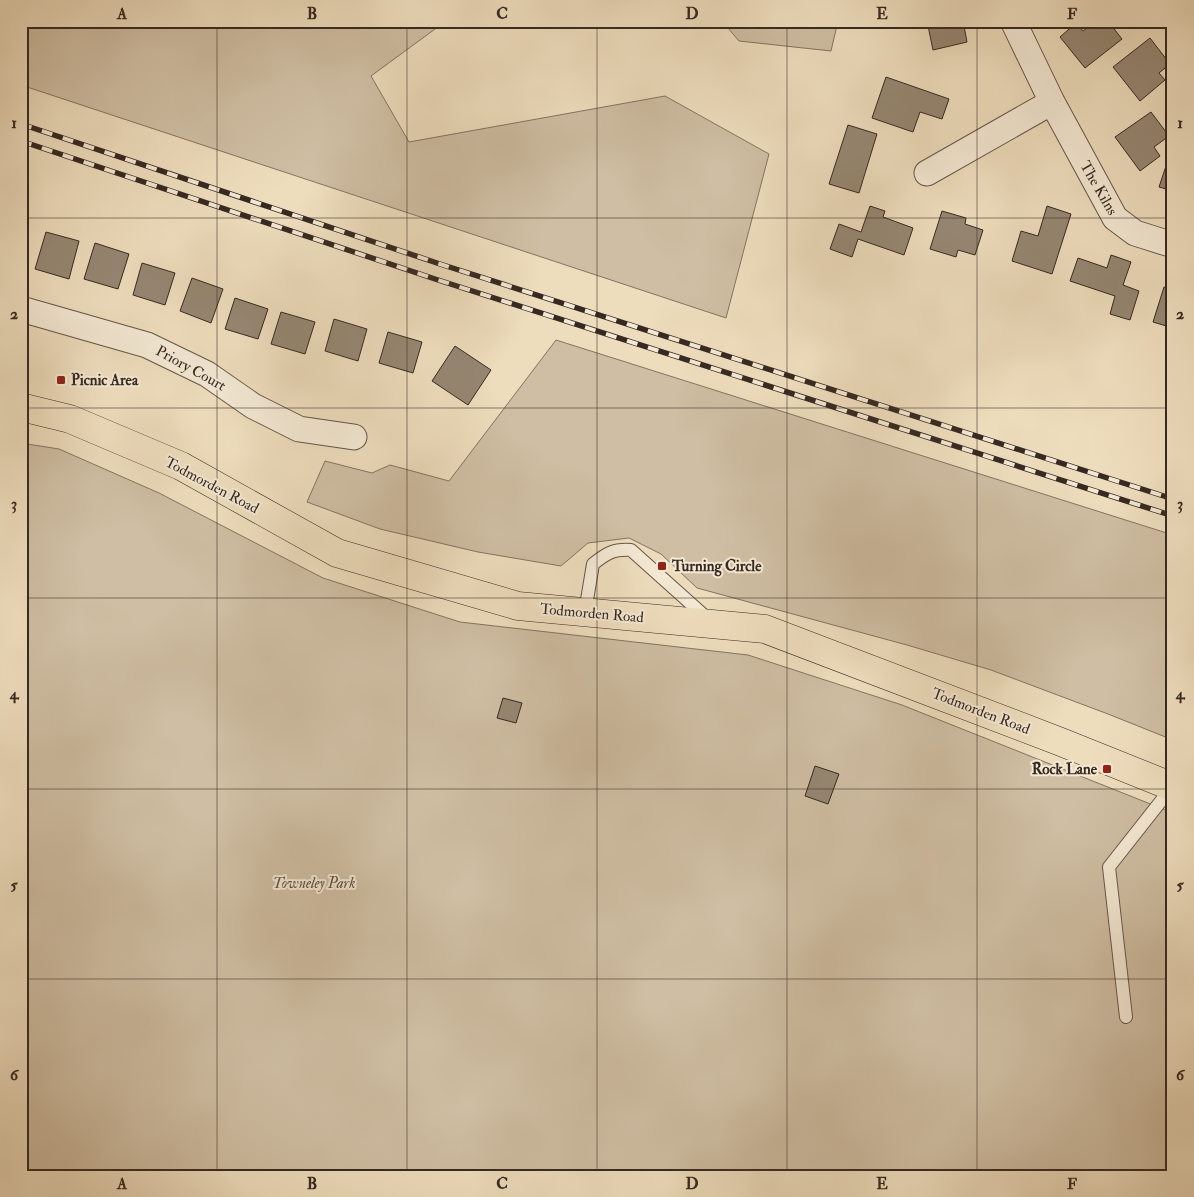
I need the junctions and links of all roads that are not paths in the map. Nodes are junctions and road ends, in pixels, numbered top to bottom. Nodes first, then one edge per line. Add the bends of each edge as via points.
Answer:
1 (1013, 21) edge
2 (1052, 102) junction
3 (928, 173) dead end
4 (1173, 245) edge
5 (21, 310) edge
6 (21, 407) edge
7 (354, 437) dead end
8 (585, 612) junction
9 (713, 624) junction
10 (1172, 787) edge
11 (1126, 1017) dead end

1 - 2 street, The Kilns
2 - 3 street
2 - 4 street, The Kilns via 1115,218 1135,232
5 - 7 street, Priory Court via 147,345 207,374 253,406 299,429
6 - 8 highway, Todmorden Road via 70,419 181,466 337,554 518,606
8 - 9 highway, Todmorden Road
8 - 9 lane via 593,564 605,554 619,549 631,550
9 - 10 highway, Todmorden Road via 765,629
10 - 11 lane via 1109,866

